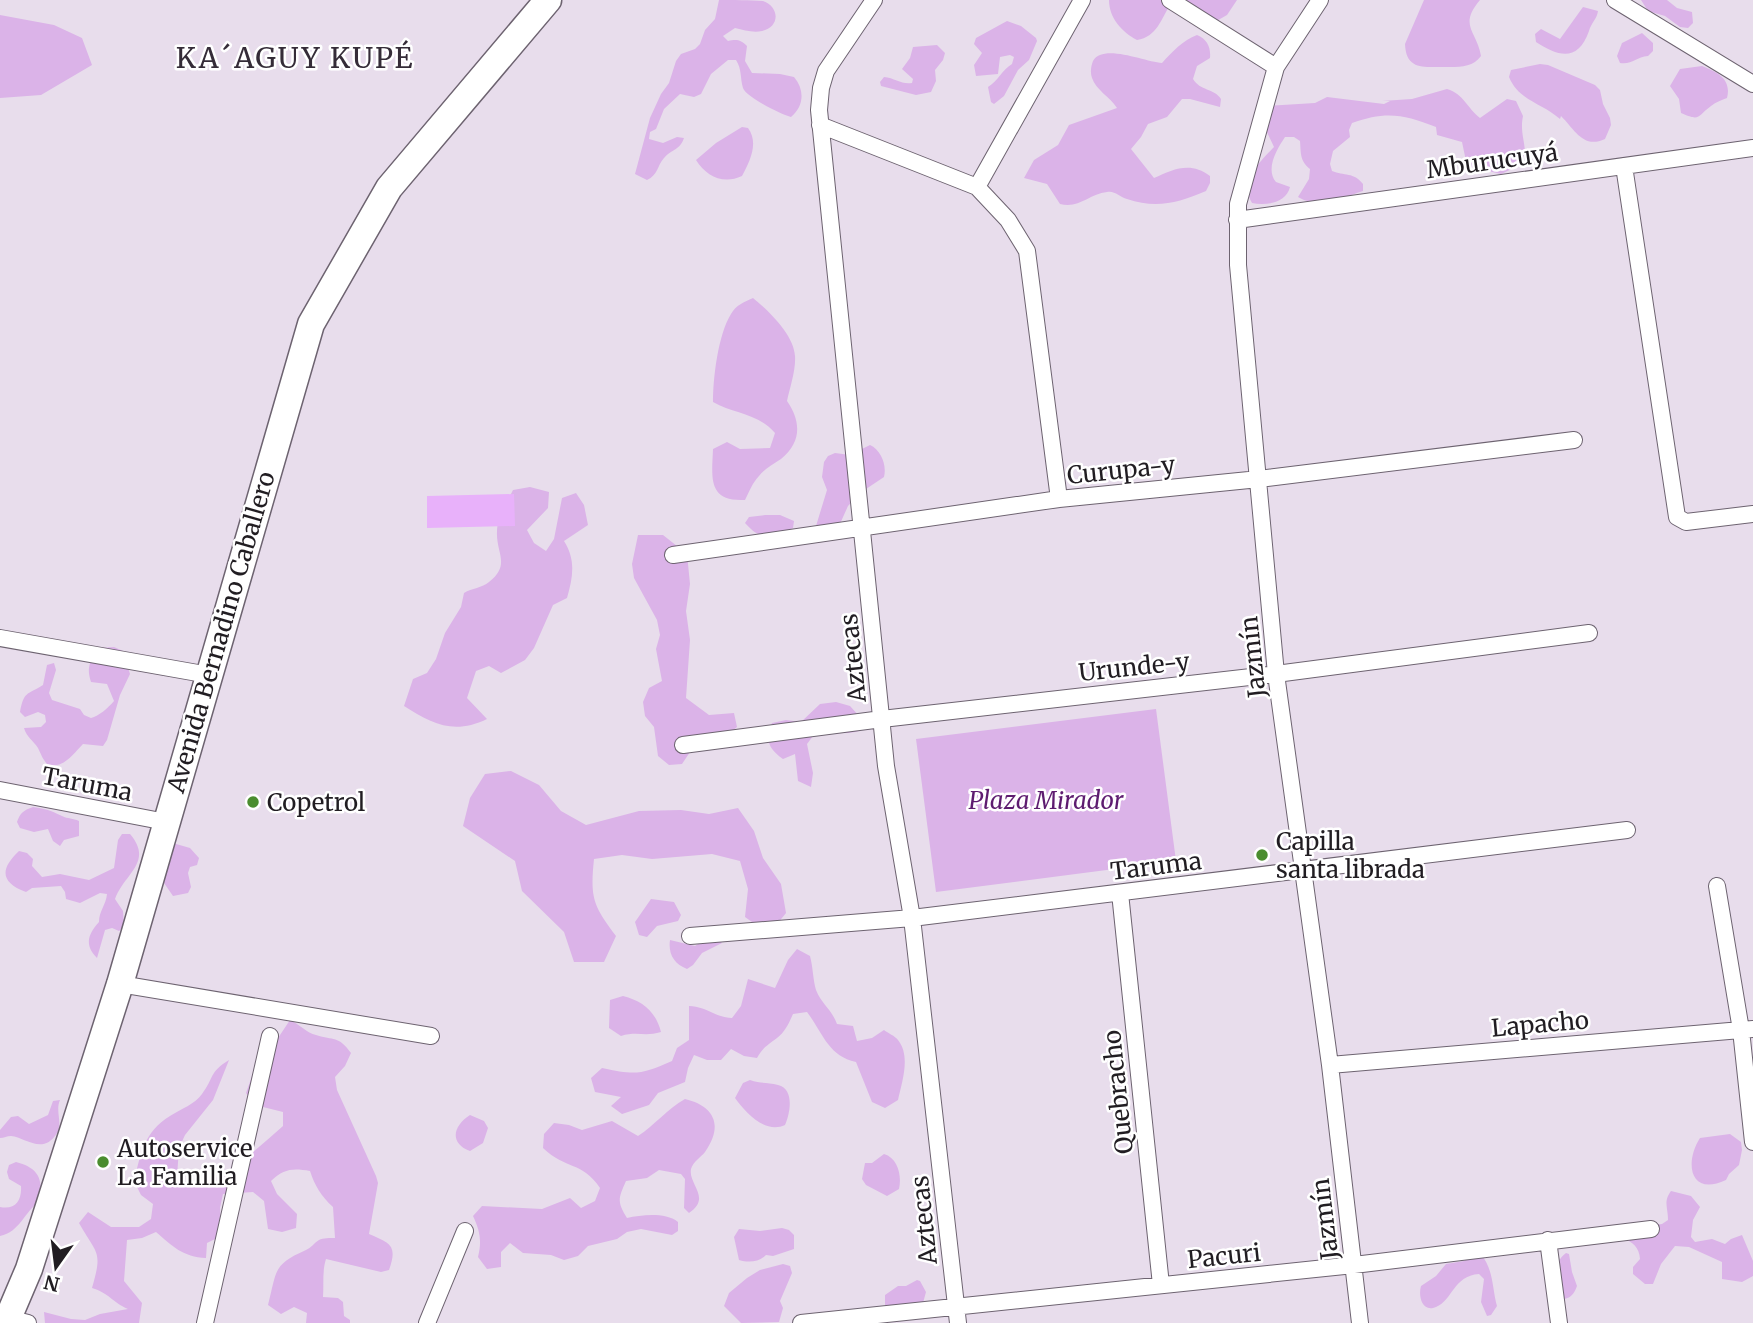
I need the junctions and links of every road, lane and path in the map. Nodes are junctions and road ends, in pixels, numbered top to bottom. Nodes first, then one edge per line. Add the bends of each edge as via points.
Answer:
1 (548, 0) edge
2 (874, 0) edge
3 (1082, 0) edge
4 (1170, 0) edge
5 (1320, 0) edge
6 (1615, 0) edge
7 (1276, 66) junction
8 (1753, 84) edge
9 (820, 125) junction
10 (1753, 148) edge
11 (1624, 166) junction
12 (978, 187) junction
13 (1237, 220) junction
14 (1574, 440) dead end
15 (1259, 479) junction
16 (1059, 499) junction
17 (1753, 514) edge
18 (861, 528) junction
19 (673, 555) dead end
20 (1589, 633) dead end
21 (0, 638) edge
22 (1276, 674) junction
23 (209, 675) junction
24 (882, 719) junction
25 (683, 745) dead end
26 (0, 790) edge
27 (166, 822) junction
28 (1627, 830) dead end
29 (1304, 869) junction
30 (1717, 886) dead end
31 (1121, 893) junction
32 (912, 918) junction
33 (691, 936) dead end
34 (120, 984) junction
35 (1747, 1029) edge
36 (270, 1036) dead end
37 (431, 1036) dead end
38 (1330, 1065) junction
39 (1753, 1142) edge
40 (1651, 1229) dead end
41 (465, 1231) dead end
42 (1548, 1240) junction
43 (1354, 1265) junction
44 (1161, 1285) junction
45 (956, 1305) junction
46 (14, 1321) edge
47 (205, 1323) edge
48 (427, 1323) edge
49 (801, 1323) edge
50 (958, 1323) edge
51 (1360, 1323) edge
52 (1559, 1323) edge

1 - 23 main road, Avenida Bernadino Caballero via 389,188 311,324
2 - 9 street, Aztecas via 826,71
3 - 12 street
4 - 7 street
5 - 7 street, Jazmín
6 - 8 street
7 - 13 street, Jazmín
9 - 12 street
9 - 18 street, Aztecas
10 - 11 street, Mburucuyá
11 - 13 street, Mburucuyá
11 - 17 street via 1677,517 1686,522
12 - 16 street via 1008,220 1027,251
13 - 15 street, Jazmín
14 - 15 street, Curupa-y
15 - 16 street, Curupa-y
15 - 22 street, Jazmín
16 - 18 street, Curupa-y
18 - 19 street, Curupa-y
18 - 24 street, Aztecas
20 - 22 street, Urunde-y
21 - 23 street
22 - 24 street, Urunde-y
22 - 29 street, Jazmín
23 - 27 main road, Avenida Bernadino Caballero
24 - 25 street, Urunde-y
24 - 32 street, Aztecas
26 - 27 street, Taruma
27 - 34 main road, Avenida Bernadino Caballero
28 - 29 street, Taruma
29 - 31 street, Taruma
29 - 38 street, Jazmín
30 - 35 street
31 - 32 street, Taruma
31 - 44 street, Quebracho
32 - 33 street, Taruma
32 - 45 street, Aztecas
34 - 37 street
34 - 46 main road, Avenida Bernadino Caballero
35 - 38 street, Lapacho
35 - 39 street
36 - 47 street
38 - 43 street, Jazmín
40 - 42 street, Pacuri
41 - 48 street
42 - 43 street, Pacuri
42 - 52 street
43 - 44 street, Pacuri
43 - 51 street, Jazmín
44 - 45 street, Pacuri
45 - 49 street, Pacuri
45 - 50 street, Aztecas

